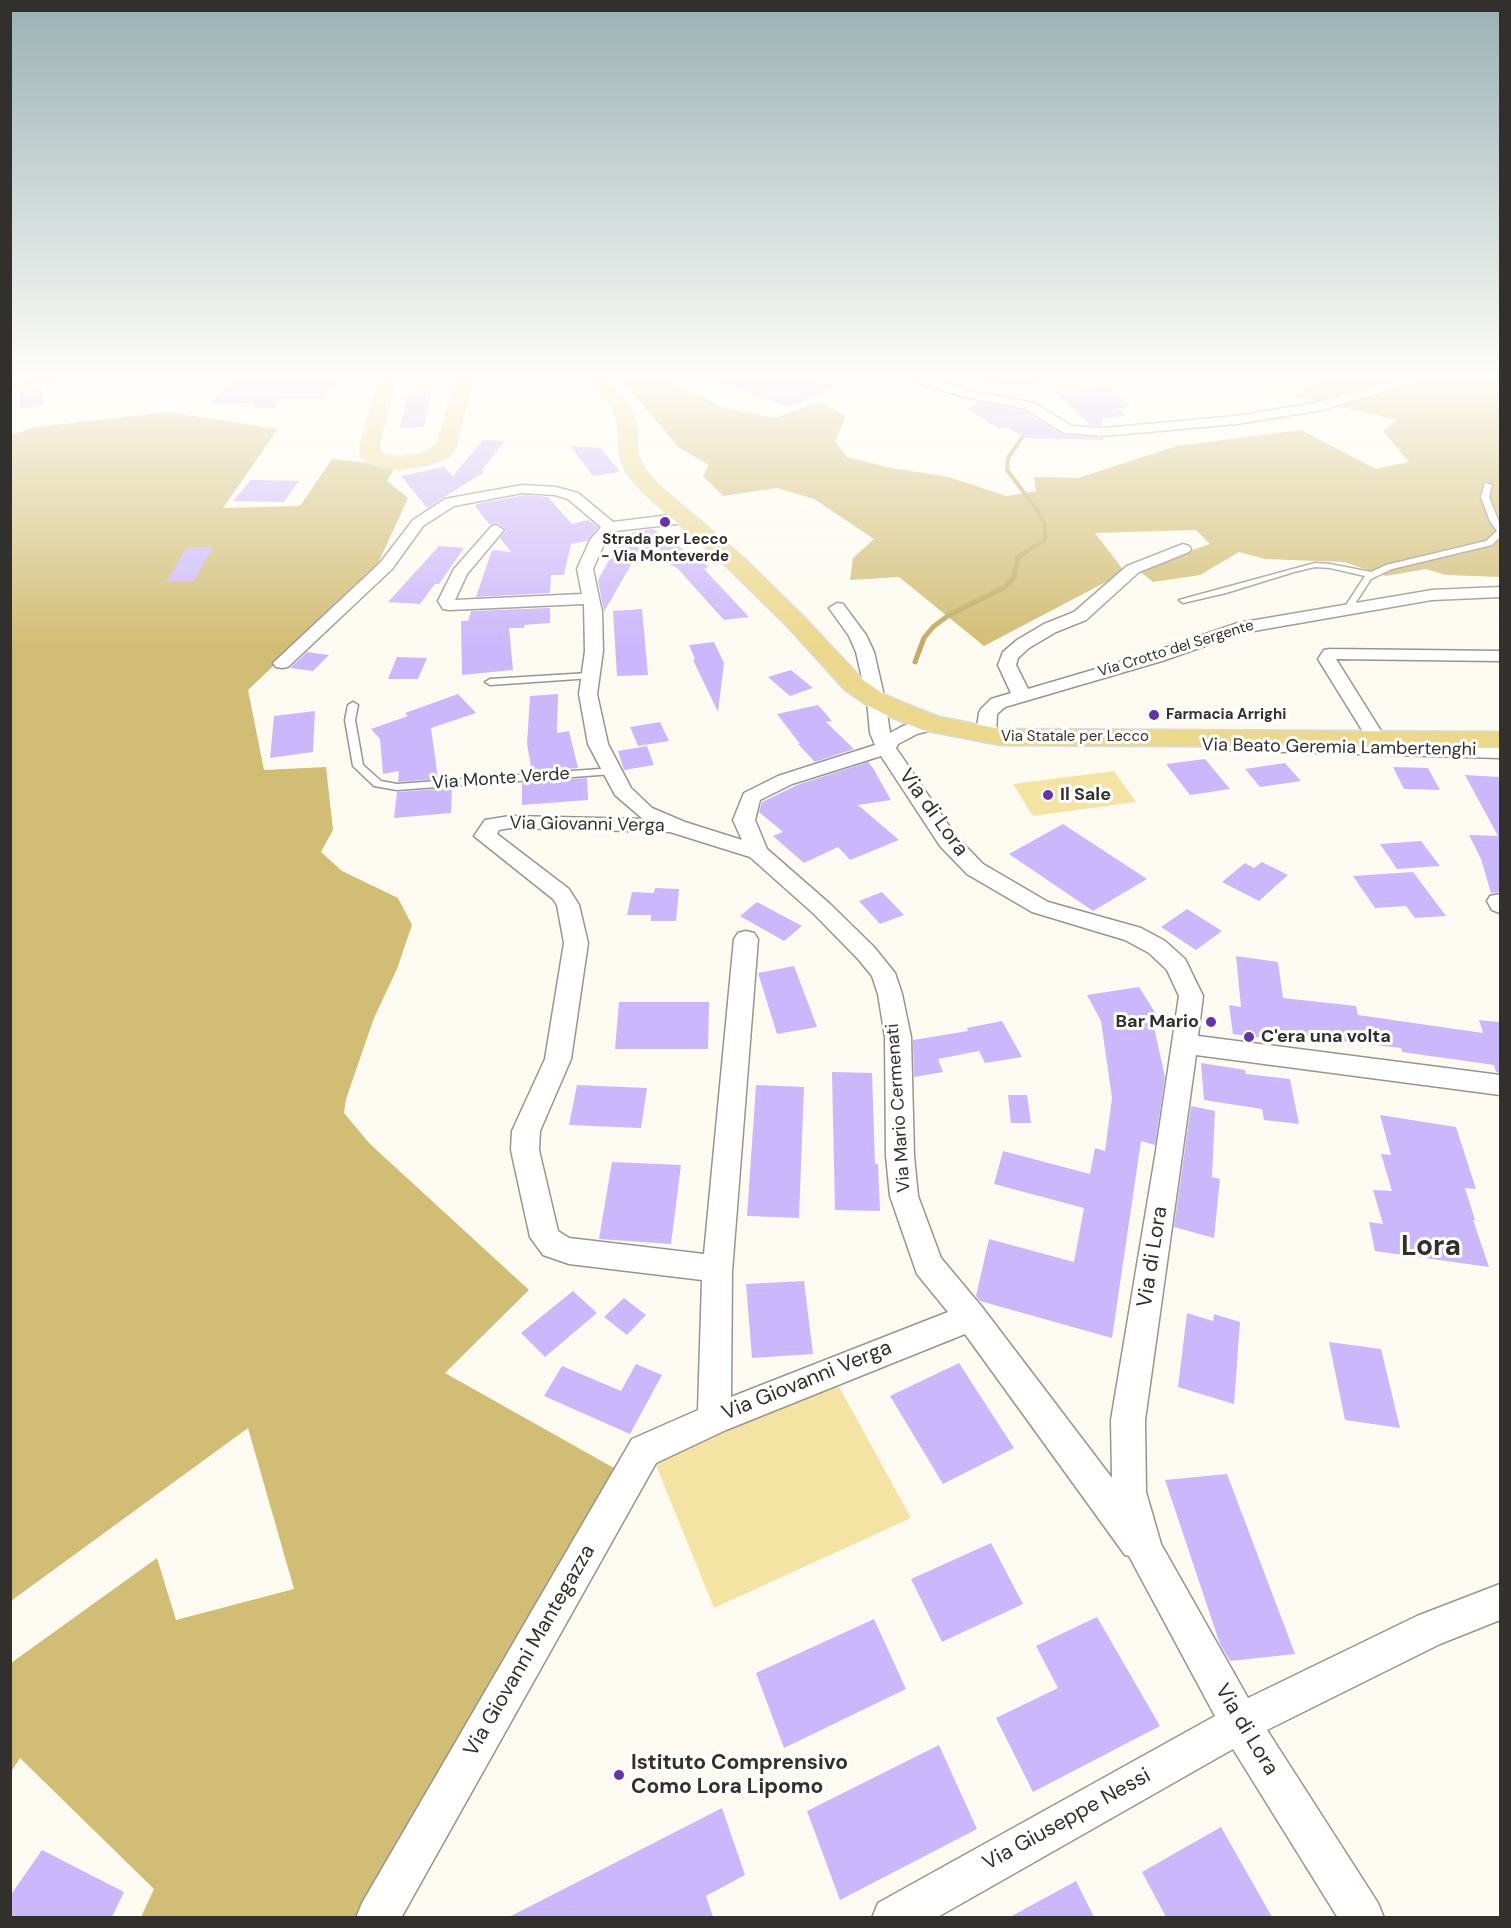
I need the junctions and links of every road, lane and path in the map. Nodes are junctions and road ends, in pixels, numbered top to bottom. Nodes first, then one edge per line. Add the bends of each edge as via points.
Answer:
1 (635, 468) edge
2 (1488, 485) dead end
3 (686, 519) junction
4 (610, 527) junction
5 (496, 530) dead end
6 (1500, 532) edge
7 (1183, 549) dead end
8 (1372, 575) junction
9 (1500, 592) edge
10 (593, 599) junction
11 (1184, 600) dead end
12 (837, 608) dead end
13 (1348, 608) junction
14 (1500, 656) edge
15 (282, 663) dead end
16 (589, 676) junction
17 (490, 682) dead end
18 (1022, 696) junction
19 (876, 700) junction
20 (353, 705) dead end
21 (932, 724) junction
22 (986, 735) junction
23 (1179, 738) junction
24 (1376, 739) junction
25 (1500, 740) edge
26 (886, 748) junction
27 (1500, 752) edge
28 (613, 771) junction
29 (677, 827) junction
30 (758, 852) junction
31 (746, 939) dead end
32 (1185, 1044) junction
33 (1500, 1085) edge
34 (717, 1272) junction
35 (971, 1317) junction
36 (714, 1419) junction
37 (1145, 1551) junction
38 (1500, 1602) edge
39 (1240, 1722) junction
40 (377, 1917) edge
41 (893, 1917) edge
42 (1363, 1917) edge

1 - 3 main road, Via Statale per Lecco
2 - 6 lane via 1485,497
3 - 4 street
3 - 19 main road, Via Statale per Lecco via 795,621 854,685
4 - 10 street via 598,540 585,569
4 - 15 street via 577,499 556,491 522,489 450,502 418,523 386,566
5 - 10 street via 460,572 447,597 449,605
6 - 8 lane via 1488,543 1389,567
7 - 18 street via 1133,569 1080,616 1050,628 1009,656 1007,665
8 - 11 lane via 1315,565
8 - 13 lane
9 - 13 street, Via Crotto del Sergente via 1432,595
10 - 16 street via 594,651
12 - 19 street, Via di Lora via 865,652
13 - 18 street, Via Crotto del Sergente via 1238,628 1156,657
14 - 24 street via 1330,654 1327,659
16 - 17 lane
16 - 28 street via 588,694 598,744
18 - 22 street, Via Crotto del Sergente via 998,703 988,713
19 - 21 main road, Via Statale per Lecco
19 - 26 street, Via di Lora
20 - 28 lane, Via Monte Verde via 350,720 358,766 378,784 397,787
21 - 22 main road, Via Statale per Lecco
21 - 26 street via 910,730 891,740
22 - 23 main road, Via Statale per Lecco via 1035,739
23 - 24 main road, Via Statale per Lecco
23 - 27 street, Via Beato Geremia Lambertenghi via 1189,745
24 - 25 main road, Via Statale per Lecco
26 - 30 street via 785,780 751,797 744,820
26 - 32 street, Via di Lora via 948,841 975,869 1040,907 1133,934 1157,947 1177,965 1191,996
28 - 29 street, Via Mario Cermenati via 622,791 645,812
29 - 30 street, Via Mario Cermenati
29 - 34 street, Via Giovanni Verga via 510,822 492,825 485,836 561,894 568,905 576,943 558,1059 526,1131 525,1150 545,1237 553,1246 569,1251 696,1265
30 - 35 street, Via Mario Cermenati via 822,909 883,973 897,1037 904,1196 928,1265
31 - 34 street, Via Giovanni Verga
32 - 33 street
32 - 37 street, Via di Lora via 1128,1420 1129,1492
34 - 36 street, Via Giovanni Verga
35 - 36 street, Via Giovanni Verga
35 - 37 street, Via Mario Cermenati
36 - 40 street, Via Giovanni Mantegazza via 644,1451
37 - 39 street, Via di Lora
38 - 39 street, Via Giuseppe Nessi via 1430,1629
39 - 41 street, Via Giuseppe Nessi
39 - 42 street, Via di Lora

